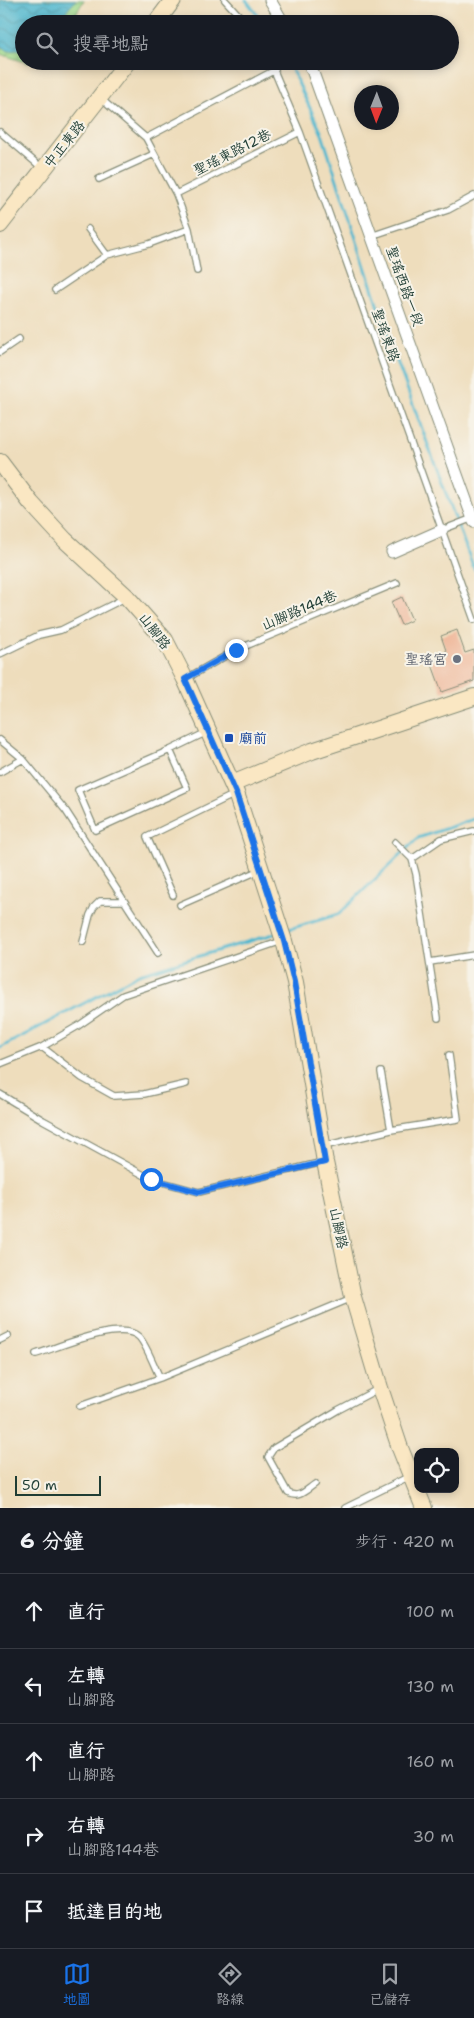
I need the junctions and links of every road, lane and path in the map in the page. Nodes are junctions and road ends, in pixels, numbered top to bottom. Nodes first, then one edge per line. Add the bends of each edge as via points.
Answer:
1 (173, 0) edge
2 (225, 0) edge
3 (270, 0) edge
4 (162, 15) edge
5 (238, 15) edge
6 (279, 15) edge
7 (121, 70) edge
8 (275, 70) joint
9 (312, 70) edge
10 (100, 98) junction
11 (0, 132) edge
12 (300, 132) junction
13 (146, 138) junction
14 (154, 154) junction
15 (43, 170) junction
16 (99, 179) dead end
17 (176, 194) junction
18 (474, 196) edge
19 (3, 217) edge
20 (88, 229) dead end
21 (188, 230) junction
22 (371, 236) junction
23 (107, 256) junction
24 (197, 271) dead end
25 (55, 290) dead end
26 (19, 339) dead end
27 (0, 352) edge
28 (0, 462) edge
29 (473, 520) edge
30 (442, 530) junction
31 (392, 552) dead end
32 (397, 582) dead end
33 (127, 597) junction
34 (474, 620) edge
35 (0, 654) edge
36 (185, 679) junction
37 (474, 697) edge
38 (208, 731) junction
39 (0, 740) edge
40 (170, 750) junction
41 (23, 759) junction
42 (0, 772) edge
43 (234, 789) junction
44 (474, 831) edge
45 (395, 842) dead end
46 (412, 859) junction
47 (261, 870) junction
48 (173, 895) dead end
49 (123, 901) junction
50 (180, 905) dead end
51 (284, 941) junction
52 (83, 942) dead end
53 (158, 954) dead end
54 (474, 955) edge
55 (430, 962) junction
56 (438, 1018) dead end
57 (42, 1047) junction
58 (449, 1055) dead end
59 (0, 1064) edge
60 (381, 1072) dead end
61 (186, 1084) dead end
62 (0, 1094) edge
63 (391, 1130) junction
64 (324, 1154) junction
65 (354, 1297) junction
66 (8, 1336) dead end
67 (0, 1340) edge
68 (36, 1354) dead end
69 (160, 1378) junction
70 (380, 1388) junction
71 (80, 1406) dead end
72 (410, 1476) junction
73 (315, 1484) dead end
74 (345, 1508) edge
75 (424, 1508) edge

1 - 4 main road
2 - 5 lane
3 - 6 street
7 - 10 main road, 中正東路
8 - 12 lane, 聖瑤東路
8 - 13 lane
9 - 22 street, 聖瑤西路一段
10 - 13 lane
10 - 15 main road, 中正東路
11 - 15 lane
12 - 17 lane, 聖瑤東路12巷
12 - 30 lane, 聖瑤東路
13 - 14 lane
14 - 16 lane
14 - 17 lane
15 - 19 main road, 中正東路
17 - 21 lane
18 - 22 lane via 448,210
20 - 23 lane
21 - 23 lane
21 - 24 lane
22 - 29 street, 聖瑤西路一段
23 - 25 lane
26 - 27 lane
28 - 33 main road, 山腳路 via 65,540
29 - 30 lane
30 - 31 street
30 - 34 lane, 聖瑤東路
32 - 36 lane, 山腳路144巷 via 236,650
33 - 35 lane via 61,630 39,635
33 - 36 main road, 山腳路 via 166,640
36 - 38 main road, 山腳路
37 - 43 main road via 312,751
38 - 40 lane
38 - 43 main road, 山腳路
39 - 41 lane
40 - 40 lane via 187,788 95,830 78,790
41 - 42 lane
41 - 49 lane via 66,811
43 - 47 main road, 山腳路
43 - 48 lane via 146,836
44 - 46 lane via 441,839
45 - 46 lane
46 - 55 lane
47 - 50 lane
47 - 51 main road, 山腳路
49 - 52 lane via 100,901 94,907
49 - 53 lane
51 - 57 lane via 123,995
51 - 64 main road, 山腳路
54 - 55 lane
55 - 56 lane
57 - 59 lane
57 - 61 lane via 82,1078 114,1096 144,1094
58 - 63 lane via 458,1119
60 - 63 lane
62 - 64 lane via 151,1179 199,1192
63 - 64 lane
64 - 65 main road, 山腳路
65 - 69 lane
65 - 70 main road, 山腳路
66 - 67 lane
68 - 69 lane via 110,1331 128,1331 139,1337
69 - 71 lane
70 - 72 main road, 山腳路
70 - 73 lane via 274,1448 268,1456 292,1496
72 - 74 lane
72 - 75 main road, 山腳路

